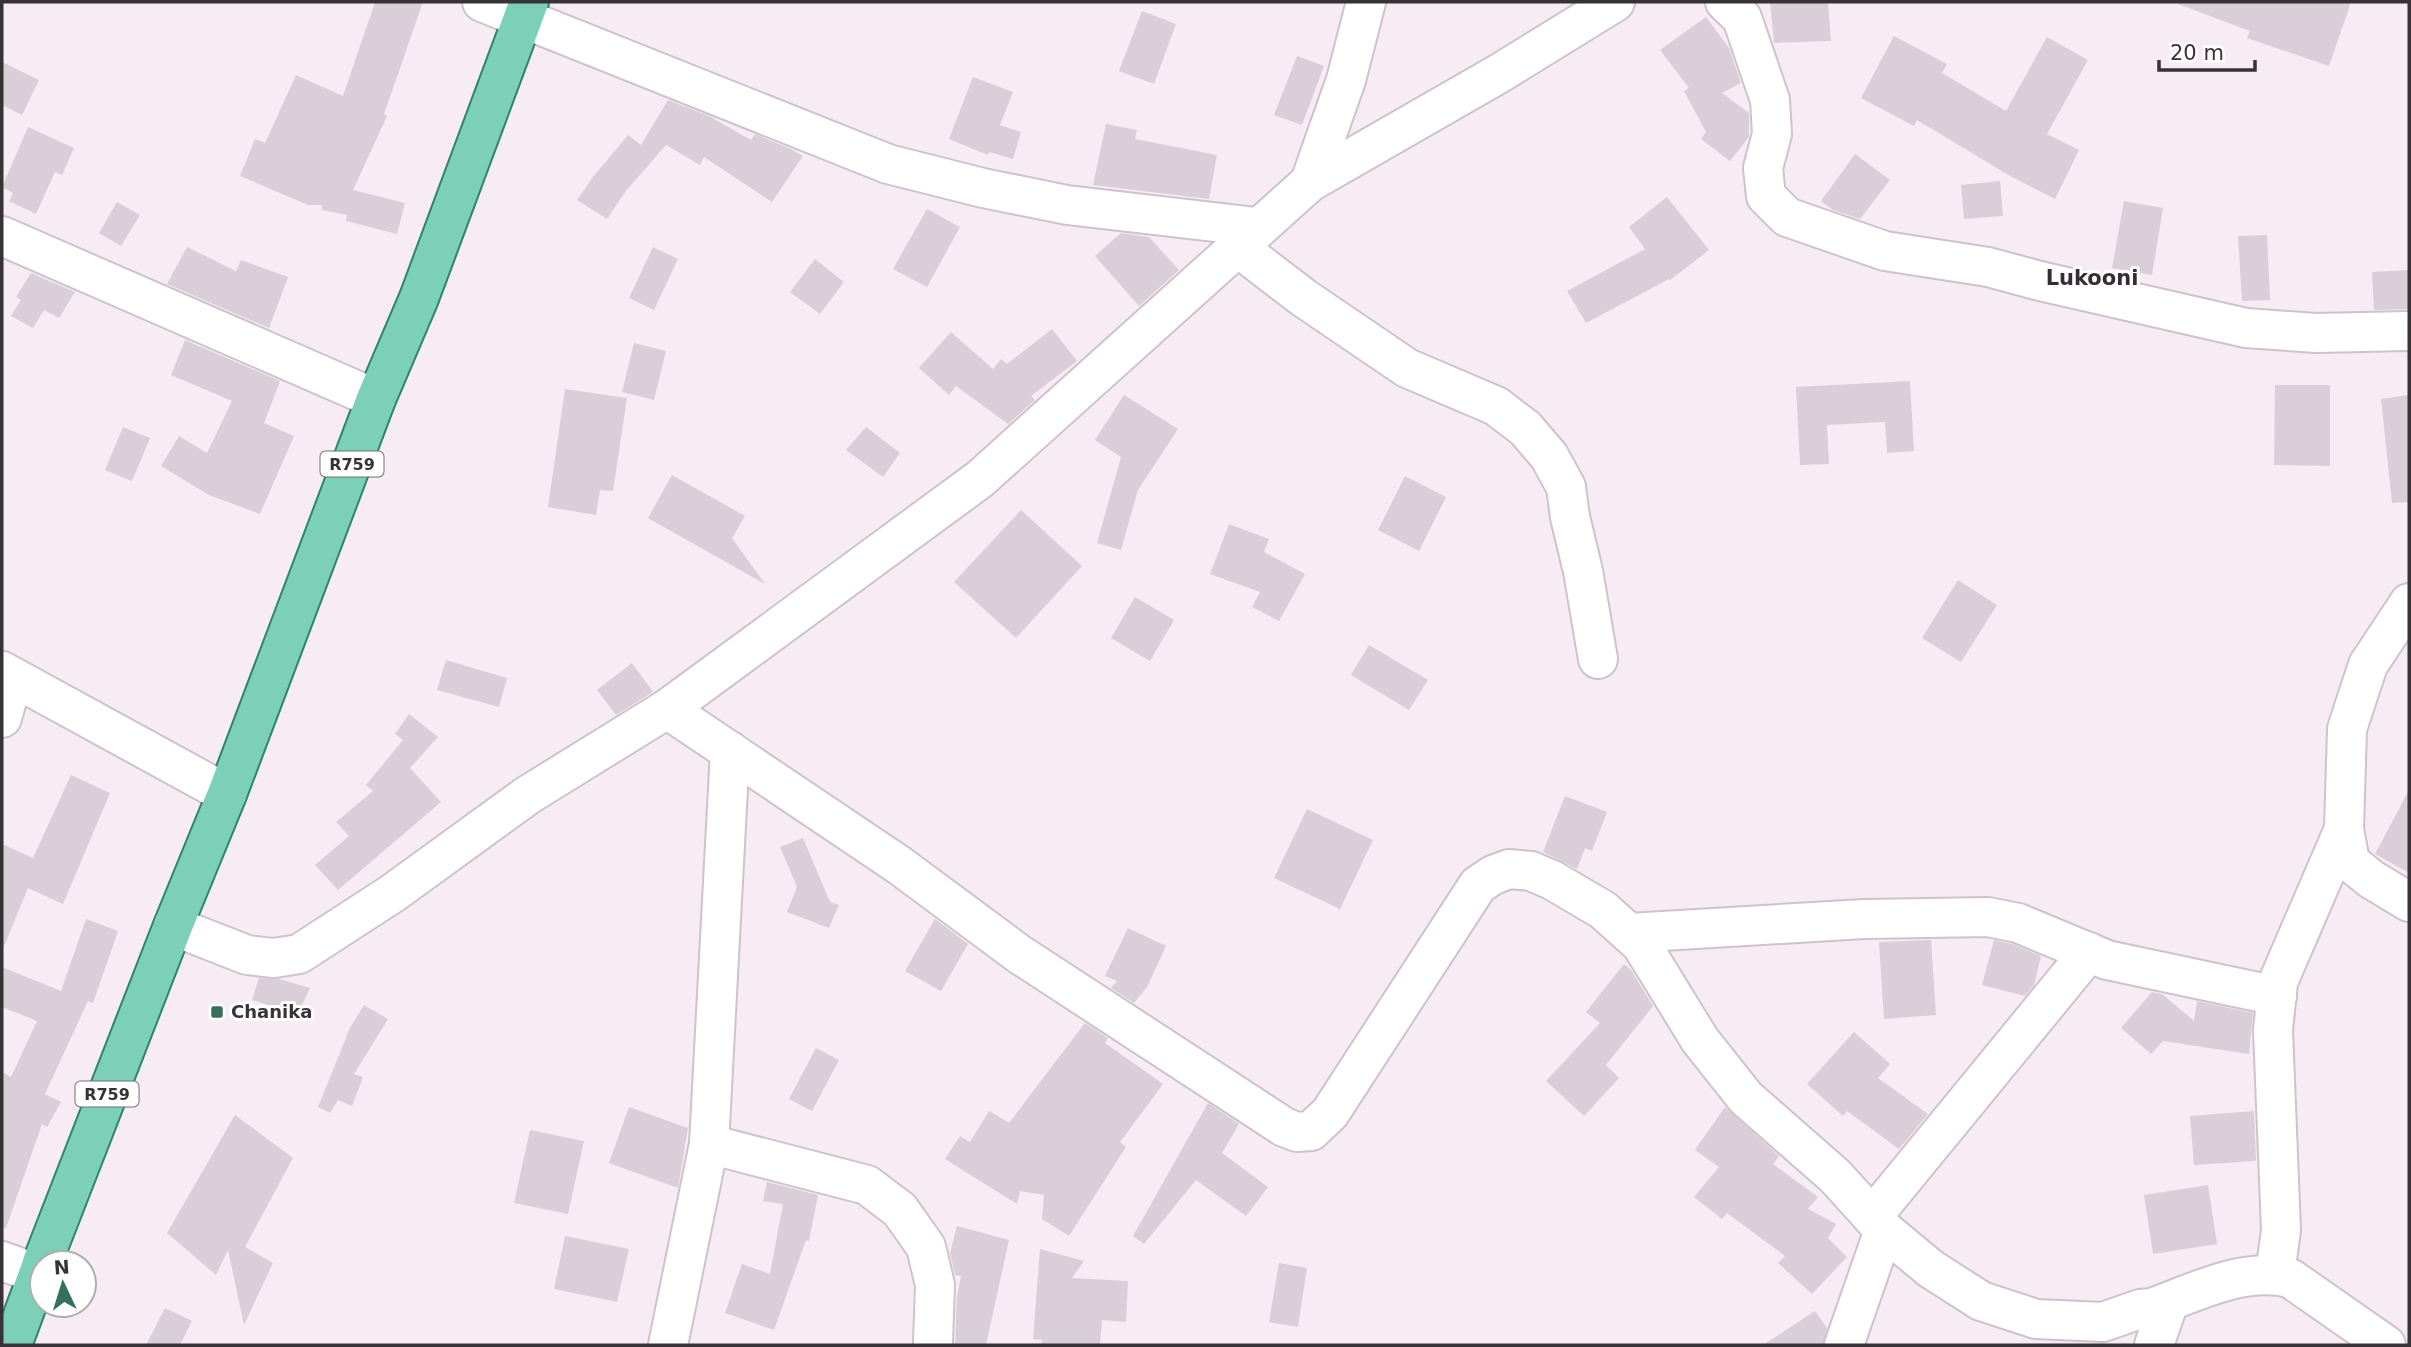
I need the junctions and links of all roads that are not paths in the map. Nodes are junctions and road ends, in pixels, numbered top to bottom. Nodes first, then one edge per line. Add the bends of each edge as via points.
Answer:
1 (482, 2) edge
2 (1366, 2) edge
3 (1615, 2) edge
4 (1725, 2) edge
5 (525, 10) edge
6 (1310, 182) junction
7 (2, 236) edge
8 (1247, 237) junction
9 (2409, 331) edge
10 (376, 399) junction
11 (2409, 603) edge
12 (1598, 659) dead end
13 (8, 674) edge
14 (667, 709) junction
15 (2, 718) edge
16 (730, 751) junction
17 (226, 794) junction
18 (2344, 830) junction
19 (2409, 902) edge
20 (173, 926) junction
21 (1629, 933) junction
22 (2089, 952) junction
23 (2277, 996) junction
24 (709, 1144) junction
25 (1878, 1223) junction
26 (48, 1249) edge
27 (2, 1261) edge
28 (28, 1265) edge
29 (2275, 1274) junction
30 (28, 1302) edge
31 (2169, 1302) junction
32 (933, 1342) dead end
33 (12, 1345) edge
34 (668, 1345) edge
35 (1844, 1345) edge
36 (2154, 1345) edge
37 (2386, 1345) edge

1 - 5 street
2 - 6 street via 1346,80
3 - 6 street
4 - 9 street via 1742,18 1770,100 1772,134 1763,168 1766,196 1787,218 1885,251 1988,267 2246,328 2316,333
5 - 8 street via 888,164 983,188
5 - 10 main road, R759 via 419,298
6 - 8 street
7 - 10 street
8 - 12 street via 1304,298 1408,368 1496,406 1525,428 1549,456 1566,487
8 - 14 street via 980,478
10 - 17 main road, R759
11 - 18 street via 2368,665 2347,729
13 - 15 street
13 - 17 street
14 - 16 street
14 - 20 street via 528,795 393,893 299,954 247,956
16 - 21 street via 899,865 1019,954 1297,1132 1311,1131 1330,1114 1478,885 1493,875 1509,869 1531,871 1603,911
16 - 24 street
17 - 20 main road, R759
18 - 19 street via 2350,862
18 - 23 street via 2278,982
20 - 26 main road, R759
21 - 22 street via 1864,919 1988,918 2018,923
21 - 25 street via 1641,944 1700,1040 1746,1098 1835,1176
22 - 23 street via 2107,960
22 - 25 street
23 - 29 street via 2273,1030 2281,1230
24 - 32 street via 867,1185 900,1210 926,1247 934,1285
24 - 34 street
25 - 31 street via 1931,1269 1981,1301 2036,1319 2104,1322
25 - 35 street
27 - 28 street
29 - 31 street via 2244,1275
29 - 37 street via 2290,1278
30 - 33 main road, R759
31 - 36 street

